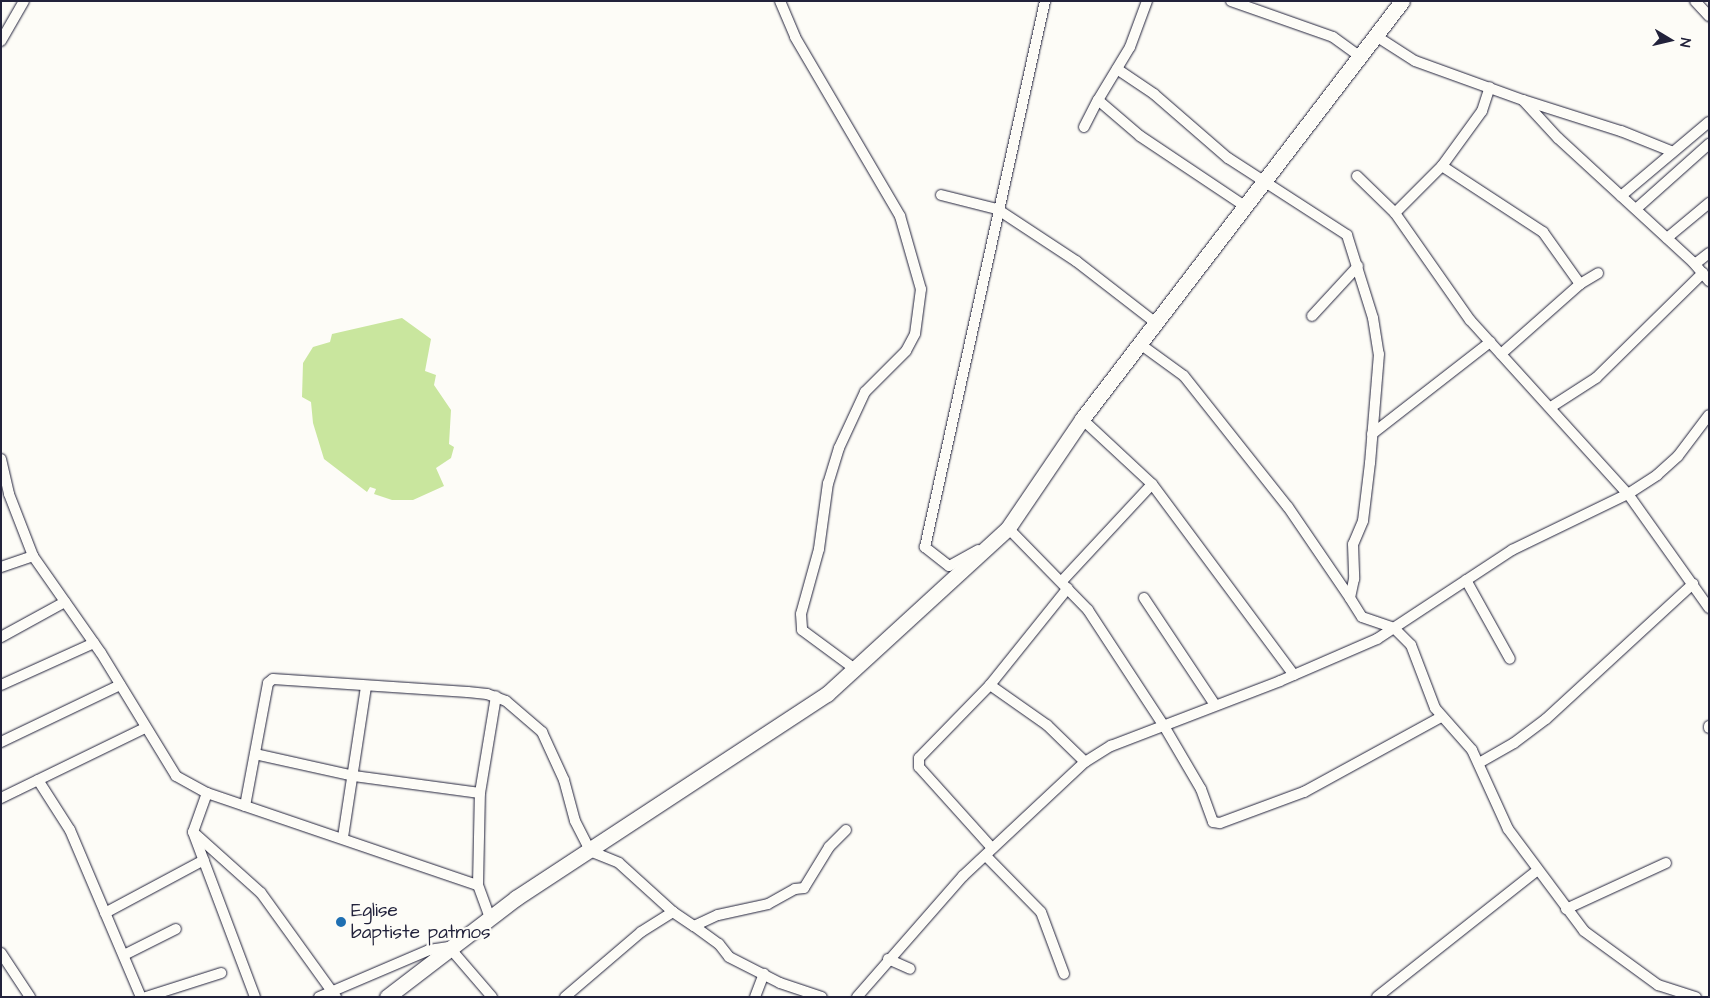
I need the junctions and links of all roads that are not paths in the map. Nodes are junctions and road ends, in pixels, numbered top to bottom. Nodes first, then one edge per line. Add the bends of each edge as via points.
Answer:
1 (24, 1) edge
2 (780, 1) edge
3 (1045, 1) edge
4 (1147, 1) edge
5 (1231, 1) edge
6 (1402, 1) edge
7 (1701, 5) edge
8 (1709, 16) edge
9 (1376, 36) junction
10 (1, 41) edge
11 (1359, 56) junction
12 (1117, 69) junction
13 (1490, 86) junction
14 (1098, 100) junction
15 (1523, 100) junction
16 (1709, 122) edge
17 (1084, 127) dead end
18 (1709, 144) edge
19 (1671, 151) junction
20 (1442, 166) junction
21 (1357, 176) dead end
22 (1266, 180) junction
23 (941, 195) dead end
24 (1621, 196) junction
25 (1709, 203) edge
26 (1246, 207) junction
27 (1636, 209) junction
28 (997, 210) junction
29 (1395, 214) junction
30 (1667, 238) junction
31 (1709, 253) edge
32 (1695, 264) junction
33 (1358, 266) junction
34 (1598, 273) dead end
35 (1706, 277) edge
36 (1580, 284) junction
37 (1312, 316) dead end
38 (1156, 323) junction
39 (1490, 342) junction
40 (1140, 344) junction
41 (1501, 354) junction
42 (1551, 407) junction
43 (1709, 415) edge
44 (1082, 419) junction
45 (1372, 434) junction
46 (1, 459) edge
47 (1152, 484) junction
48 (1628, 494) junction
49 (1008, 528) junction
50 (983, 548) junction
51 (33, 556) junction
52 (1, 567) edge
53 (1466, 580) junction
54 (1065, 584) junction
55 (1693, 584) junction
56 (1144, 598) dead end
57 (1350, 598) junction
58 (65, 602) junction
59 (1709, 608) edge
60 (1394, 628) junction
61 (1, 637) edge
62 (94, 643) junction
63 (1510, 659) dead end
64 (856, 670) junction
65 (1294, 674) junction
66 (1, 684) edge
67 (120, 685) junction
68 (990, 685) junction
69 (366, 687) junction
70 (496, 696) junction
71 (1215, 705) junction
72 (1441, 717) junction
73 (1164, 726) junction
74 (145, 728) junction
75 (1, 742) edge
76 (255, 754) junction
77 (1085, 762) junction
78 (1479, 763) junction
79 (354, 776) junction
80 (38, 780) junction
81 (207, 793) junction
82 (480, 793) junction
83 (1, 798) edge
84 (245, 806) junction
85 (846, 830) dead end
86 (193, 832) junction
87 (343, 837) junction
88 (590, 851) junction
89 (989, 852) junction
90 (204, 860) junction
91 (1666, 863) dead end
92 (1538, 870) junction
93 (478, 885) junction
94 (1566, 909) junction
95 (673, 912) junction
96 (105, 913) junction
97 (490, 918) junction
98 (694, 926) junction
99 (176, 929) dead end
100 (449, 947) junction
101 (1, 953) edge
102 (124, 956) junction
103 (888, 959) junction
104 (910, 969) dead end
105 (221, 972) dead end
106 (764, 974) junction
107 (1064, 974) dead end
108 (334, 994) edge
109 (862, 995) edge
110 (30, 997) edge
111 (141, 997) edge
112 (146, 997) edge
113 (255, 997) edge
114 (319, 997) edge
115 (386, 997) edge
116 (492, 997) edge
117 (565, 997) edge
118 (754, 997) edge
119 (822, 997) edge
120 (1377, 997) edge
121 (1696, 997) edge

1 - 10 street
2 - 64 street via 795,37 900,216 921,289 919,318 911,342 898,360 865,392 839,448 828,483 819,549 801,614 802,630
3 - 28 street
4 - 12 street via 1130,47
5 - 11 street via 1334,37
6 - 9 highway
7 - 8 street
9 - 11 highway
9 - 13 street via 1415,61
11 - 22 highway
12 - 14 street
12 - 22 street via 1154,94 1228,158
13 - 15 street
13 - 20 street via 1482,111
14 - 17 street
14 - 26 street via 1140,136
15 - 19 street via 1621,131
15 - 24 street via 1558,138
16 - 19 street
18 - 27 street
19 - 24 street via 1662,163
20 - 29 street
20 - 36 street via 1543,232
21 - 29 street
22 - 26 highway
22 - 33 street via 1347,235
23 - 28 street
24 - 27 street
25 - 30 street
26 - 38 highway
27 - 30 street
28 - 38 street via 1076,261
28 - 50 street via 952,438 925,547 949,566
29 - 39 street via 1470,320
30 - 32 street
31 - 32 street
32 - 35 street
33 - 37 street
33 - 45 street via 1379,354
34 - 36 street
35 - 42 street via 1596,378
36 - 41 street
38 - 40 highway
39 - 41 street
39 - 45 street
40 - 44 highway
40 - 57 street via 1184,376 1288,507
41 - 42 street
42 - 48 street
43 - 48 street via 1678,456
44 - 47 street
44 - 49 highway
45 - 57 street via 1363,521 1353,544 1354,579
46 - 51 street via 9,494
47 - 54 street
47 - 65 street
48 - 53 street via 1537,537
48 - 55 street
49 - 50 highway
49 - 54 street
50 - 64 highway via 933,600
51 - 52 street
51 - 58 street
53 - 60 street
53 - 63 street
54 - 68 street
54 - 73 street via 1088,610
55 - 59 street
55 - 78 street via 1546,719
56 - 71 street
57 - 60 street via 1362,617
58 - 61 street
58 - 62 street
60 - 65 street
60 - 72 street via 1411,645
62 - 66 street
62 - 67 street
64 - 88 highway via 780,728
65 - 71 street
67 - 74 street
67 - 75 street
68 - 77 street via 1047,725
68 - 89 street via 918,762
69 - 70 street
69 - 76 street via 269,680
69 - 79 street
70 - 82 street
70 - 88 street via 514,706 542,732
71 - 73 street
72 - 73 street via 1304,792 1220,823 1210,819 1201,789 1176,752
72 - 78 street via 1472,750
73 - 77 street via 1111,746
74 - 80 street
74 - 81 street via 172,772 181,781
76 - 79 street
76 - 84 street
77 - 89 street
78 - 92 street via 1508,829
79 - 82 street
79 - 87 street
80 - 83 street
80 - 96 street via 70,830
81 - 84 street
81 - 86 street
82 - 93 street
84 - 87 street
85 - 98 street via 829,847 804,888 795,889 768,904 718,916
86 - 90 street
86 - 108 street via 261,892
87 - 93 street
88 - 95 street via 620,863
88 - 97 highway
89 - 103 street
89 - 107 street via 1041,912
90 - 96 street
90 - 113 street
91 - 94 street
92 - 94 street
92 - 120 street
93 - 97 street
94 - 121 street via 1588,935 1617,952 1658,985
95 - 98 street
95 - 117 street via 640,932
96 - 102 street
97 - 100 highway
98 - 106 street via 719,944 729,957
99 - 102 street
100 - 108 street via 429,950
100 - 115 highway
100 - 116 street
101 - 110 street
102 - 111 street
103 - 104 street
103 - 109 street
105 - 112 street
106 - 118 street
106 - 119 street
108 - 114 street

